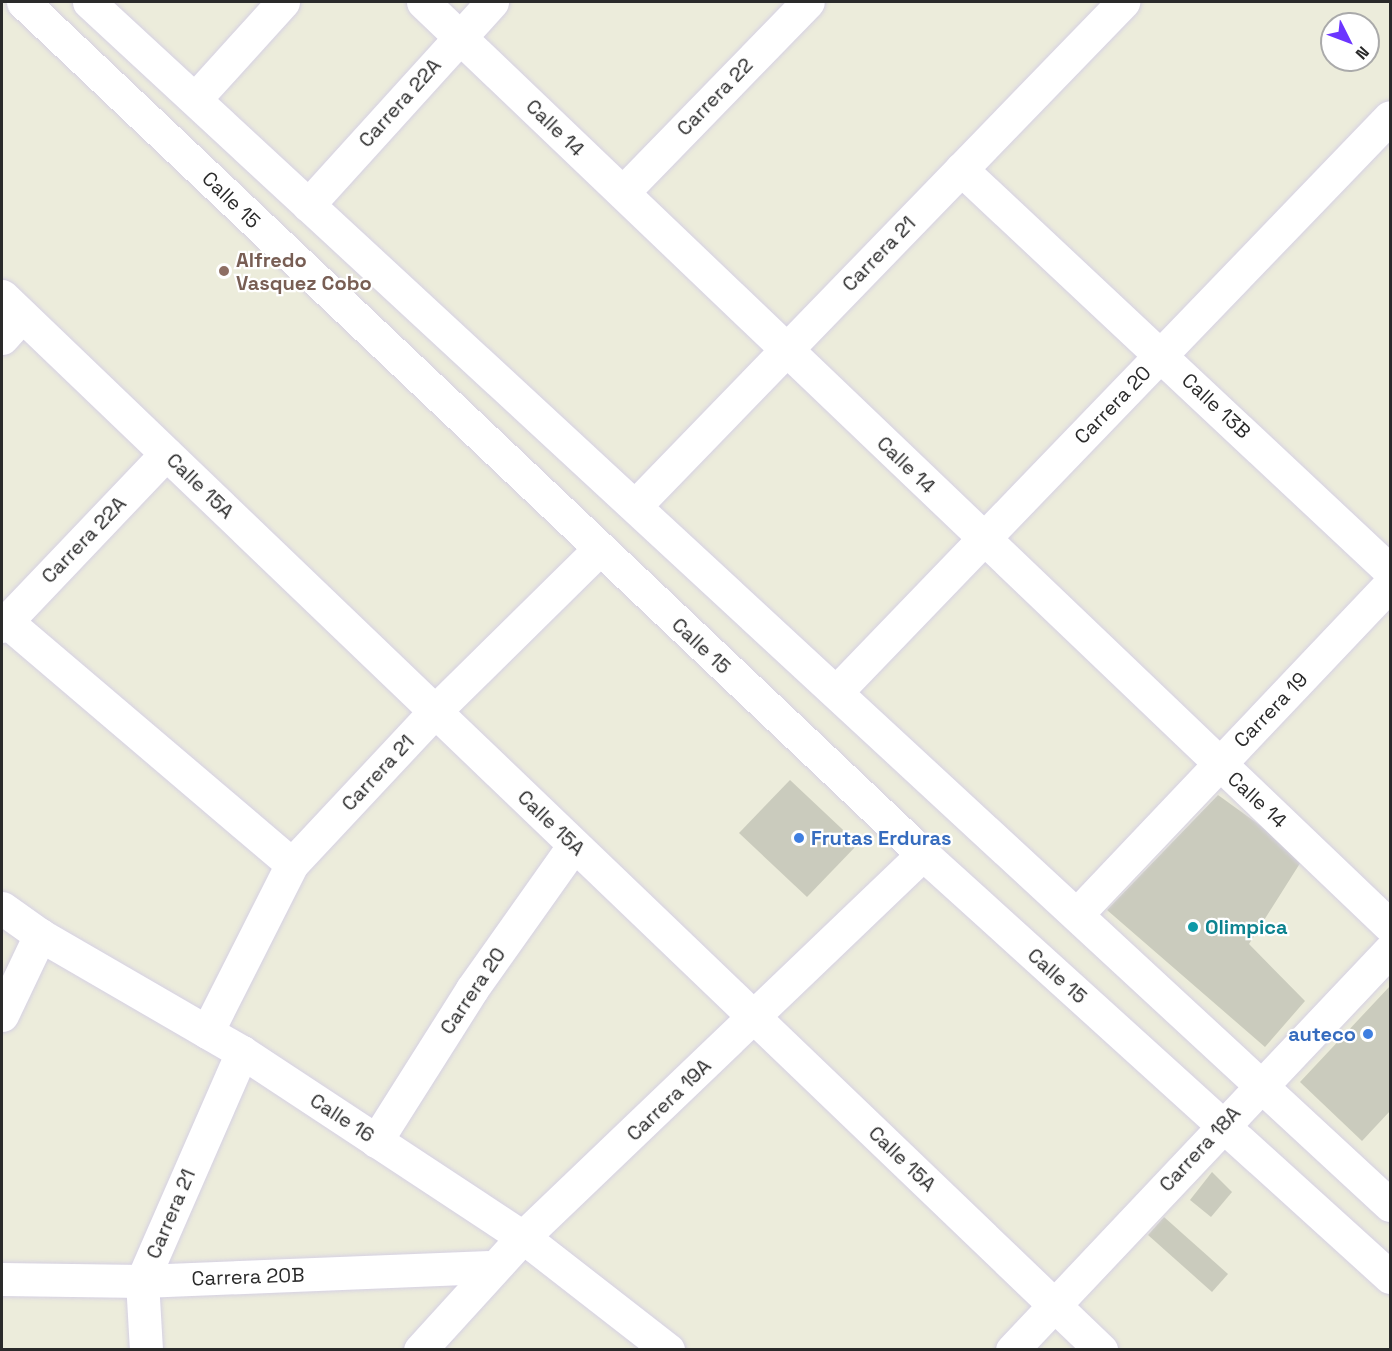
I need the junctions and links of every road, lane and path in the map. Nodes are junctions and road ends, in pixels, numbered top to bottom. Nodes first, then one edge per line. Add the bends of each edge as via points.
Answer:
1 (24, 2) edge
2 (89, 2) edge
3 (283, 2) edge
4 (423, 2) edge
5 (492, 2) edge
6 (808, 2) edge
7 (1115, 4) edge
8 (460, 37) junction
9 (195, 99) junction
10 (1390, 117) edge
11 (961, 169) junction
12 (623, 192) junction
13 (308, 205) junction
14 (8, 317) edge
15 (787, 349) junction
16 (1161, 355) junction
17 (166, 454) junction
18 (635, 506) junction
19 (983, 540) junction
20 (598, 550) junction
21 (1390, 571) edge
22 (1390, 584) edge
23 (4, 623) edge
24 (836, 692) junction
25 (435, 711) junction
26 (1219, 765) junction
27 (574, 845) junction
28 (923, 854) junction
29 (292, 864) junction
30 (2, 908) edge
31 (1077, 914) junction
32 (1390, 926) edge
33 (40, 935) junction
34 (1390, 950) edge
35 (2, 1015) edge
36 (754, 1018) junction
37 (207, 1032) junction
38 (242, 1052) junction
39 (1261, 1085) junction
40 (1222, 1126) junction
41 (376, 1141) junction
42 (1390, 1205) edge
43 (523, 1237) junction
44 (494, 1267) junction
45 (1390, 1277) edge
46 (2, 1279) edge
47 (142, 1281) junction
48 (1054, 1305) junction
49 (146, 1350) edge
50 (420, 1350) edge
51 (668, 1350) edge
52 (1012, 1350) edge
53 (1101, 1350) edge

1 - 20 street, Calle 15
2 - 9 street
3 - 9 street
4 - 8 street, Calle 14
5 - 8 street, Carrera 22A
6 - 12 street, Carrera 22
7 - 11 street, Carrera 21
8 - 12 street, Calle 14
8 - 13 street, Carrera 22A
9 - 13 street
10 - 16 street, Carrera 20
11 - 15 street, Carrera 21
11 - 16 street, Calle 13B
12 - 15 street, Calle 14
13 - 18 street
14 - 17 street, Calle 15A
15 - 18 street, Carrera 21
15 - 19 street, Calle 14
16 - 19 street, Carrera 20
16 - 21 street, Calle 13B
17 - 23 street, Carrera 22A
17 - 25 street, Calle 15A
18 - 24 street
19 - 24 street, Carrera 20
19 - 26 street, Calle 14
20 - 25 street, Carrera 21
20 - 28 street, Calle 15
22 - 26 street, Carrera 19
23 - 29 street
24 - 31 street
25 - 27 street, Calle 15A
25 - 29 street, Carrera 21
26 - 31 street, Carrera 19
26 - 32 street, Calle 14
27 - 36 street, Calle 15A
27 - 41 street, Carrera 20 via 472,989
28 - 36 street, Carrera 19A
28 - 40 street, Calle 15
29 - 37 street, Carrera 21
30 - 33 street, Calle 16
31 - 39 street
33 - 35 street
33 - 37 street, Calle 16
34 - 39 street, Carrera 18A
36 - 43 street, Carrera 19A
36 - 48 street, Calle 15A
37 - 38 street, Calle 16
38 - 41 street, Calle 16
38 - 47 street, Carrera 21
39 - 40 street, Carrera 18A
39 - 42 street
40 - 45 street, Calle 15
40 - 48 street, Carrera 18A
41 - 43 street, Calle 16
43 - 44 street, Carrera 19A
43 - 51 street, Calle 16
44 - 47 street, Carrera 20B
44 - 50 street, Carrera 19A
46 - 47 street, Carrera 20B
47 - 49 street, Carrera 21
48 - 52 street, Carrera 18A
48 - 53 street, Calle 15A

